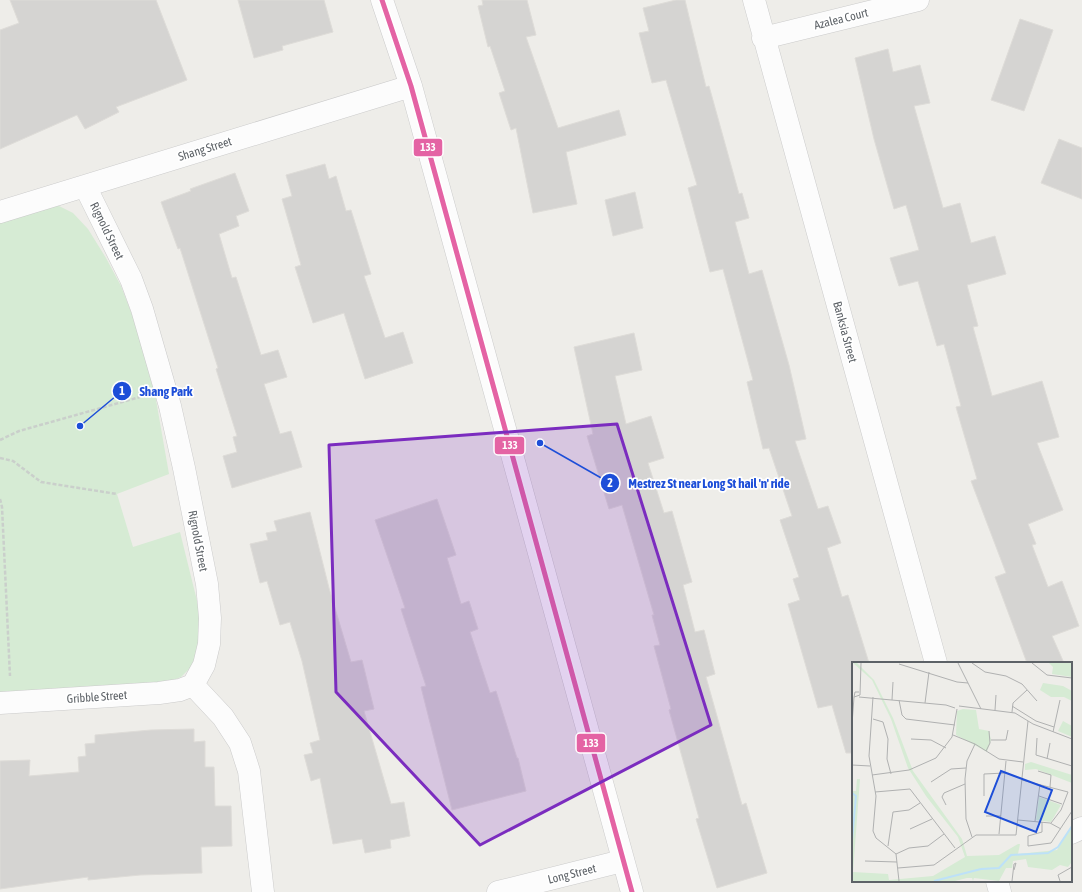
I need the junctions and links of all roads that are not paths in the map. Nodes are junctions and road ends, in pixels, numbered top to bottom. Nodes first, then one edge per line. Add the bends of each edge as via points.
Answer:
1 (382, 0) edge
2 (754, 0) edge
3 (918, 0) edge
4 (763, 38) junction
5 (411, 86) junction
6 (85, 186) junction
7 (0, 212) edge
8 (936, 662) edge
9 (193, 685) junction
10 (6, 702) edge
11 (1082, 828) edge
12 (1072, 833) edge
13 (622, 861) junction
14 (997, 882) edge
15 (263, 892) edge
16 (498, 892) edge
17 (632, 892) edge
18 (1000, 892) edge

1 - 5 street
2 - 4 street, Banksia Street
3 - 4 street, Azalea Court
4 - 8 street, Banksia Street
5 - 6 street, Shang Street
5 - 13 street
6 - 7 street, Shang Street
6 - 9 street, Rignold Street via 131,279 142,310 165,390 189,491 210,618 209,644 204,665
9 - 10 street, Gribble Street via 159,693
9 - 15 street via 223,717 240,743 249,770
11 - 12 street
13 - 16 street, Long Street
13 - 17 street
14 - 18 street

